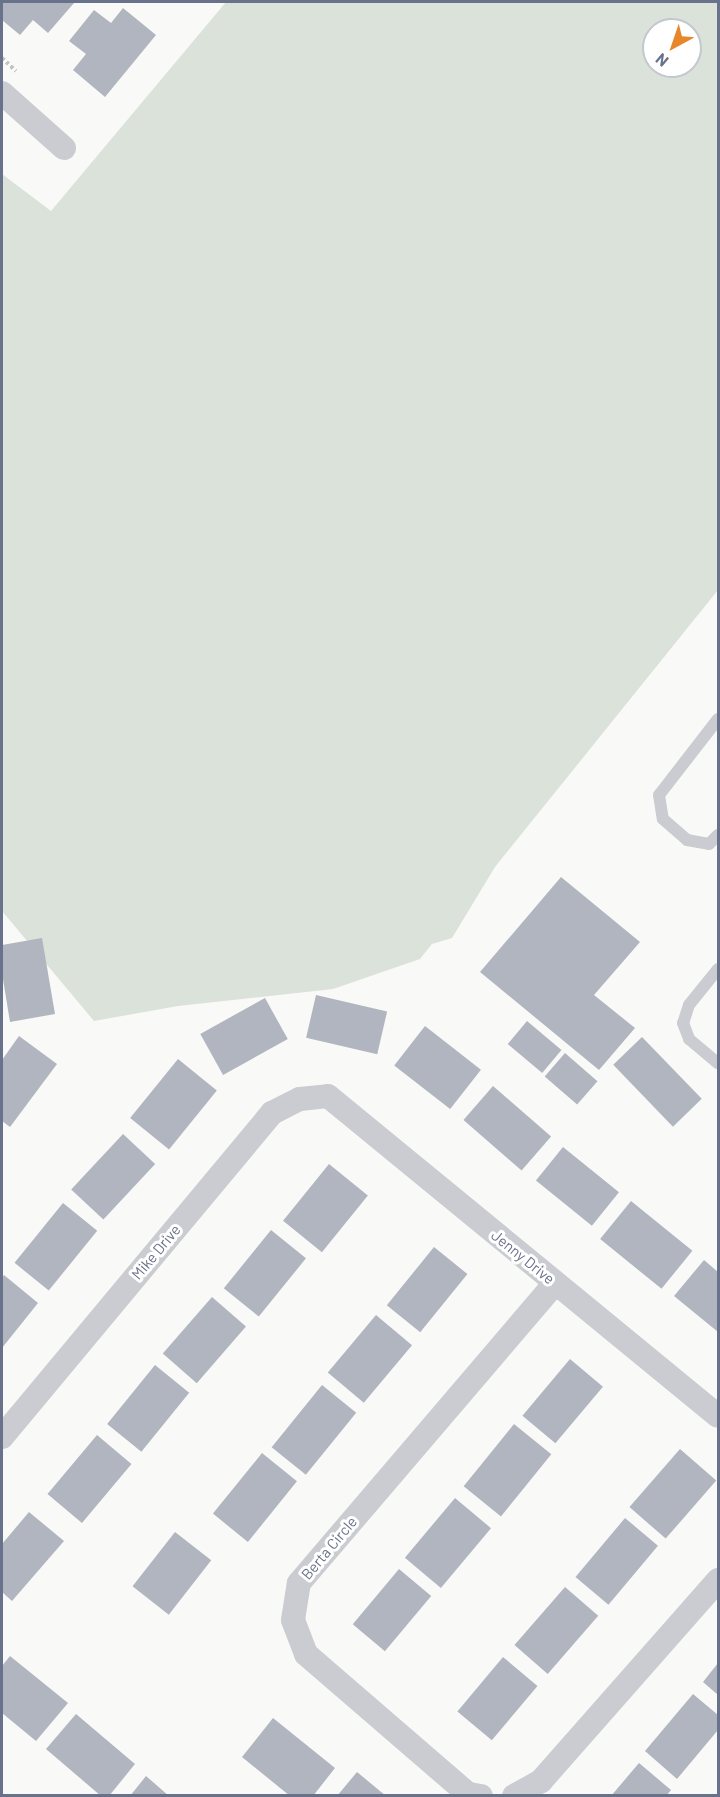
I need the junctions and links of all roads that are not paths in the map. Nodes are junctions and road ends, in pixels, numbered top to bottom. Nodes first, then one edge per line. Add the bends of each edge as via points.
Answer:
1 (2, 93) edge
2 (64, 148) dead end
3 (718, 719) edge
4 (718, 835) edge
5 (718, 969) edge
6 (718, 1063) edge
7 (328, 1096) joint
8 (555, 1283) junction
9 (718, 1416) edge
10 (2, 1435) edge
11 (718, 1580) edge
12 (482, 1796) edge
13 (514, 1796) edge

1 - 2 street
3 - 4 lane via 659,795 663,819 687,840 709,844
5 - 6 lane via 689,1005 683,1023 689,1039
7 - 8 street, Jenny Drive
7 - 10 street, Mike Drive via 300,1098 272,1113
8 - 9 street, Jenny Drive
8 - 12 street, Berta Circle via 299,1583 292,1620 306,1654 468,1794
11 - 13 street via 541,1781

